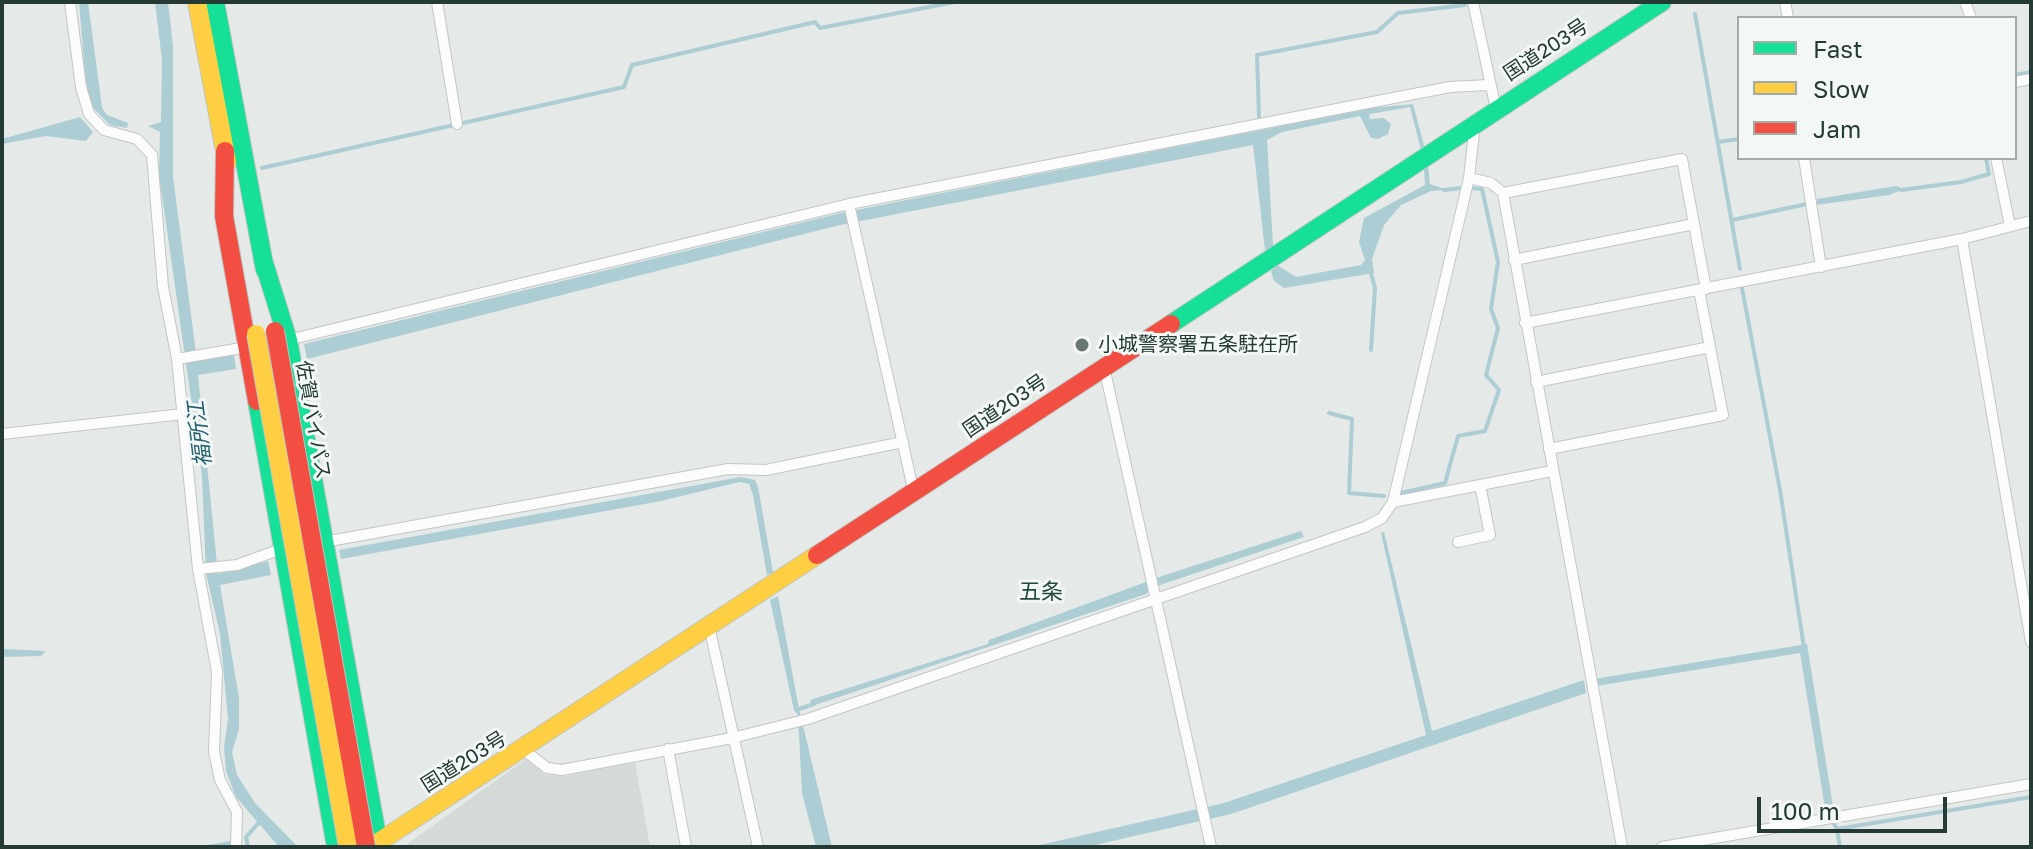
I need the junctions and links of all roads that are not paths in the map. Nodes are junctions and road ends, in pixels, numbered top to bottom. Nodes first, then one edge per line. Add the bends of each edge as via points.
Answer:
1 (70, 2) edge
2 (197, 2) edge
3 (215, 2) edge
4 (437, 2) edge
5 (1473, 2) edge
6 (1662, 2) edge
7 (1488, 85) junction
8 (1496, 109) junction
9 (457, 124) dead end
10 (1475, 124) junction
11 (1804, 160) edge
12 (1996, 160) edge
13 (1469, 178) junction
14 (1503, 193) junction
15 (849, 204) junction
16 (2031, 221) edge
17 (1694, 224) junction
18 (2010, 226) junction
19 (1962, 239) junction
20 (1514, 260) junction
21 (1821, 267) junction
22 (1703, 289) junction
23 (1525, 323) junction
24 (267, 338) junction
25 (1710, 347) junction
26 (177, 359) junction
27 (1104, 367) junction
28 (1536, 382) junction
29 (183, 414) junction
30 (2, 434) edge
31 (903, 442) junction
32 (1549, 449) junction
33 (1552, 471) junction
34 (1480, 485) junction
35 (914, 493) junction
36 (1393, 502) junction
37 (324, 542) junction
38 (1458, 542) dead end
39 (281, 549) junction
40 (198, 569) junction
41 (1156, 597) junction
42 (709, 626) junction
43 (2031, 642) edge
44 (732, 738) junction
45 (668, 749) junction
46 (524, 750) junction
47 (2031, 784) edge
48 (374, 846) edge
49 (236, 847) edge
50 (336, 847) edge
51 (348, 847) edge
52 (686, 847) edge
53 (758, 847) edge
54 (1211, 847) edge
55 (1622, 847) edge
56 (1662, 847) edge

1 - 26 street via 89,114 104,130 137,139 152,155 163,287
2 - 24 highway, 佐賀バイパス
3 - 24 highway, 佐賀バイパス via 263,260
4 - 9 street
5 - 7 street
6 - 8 highway, 国道203号
7 - 8 street
7 - 15 street via 1450,87
8 - 10 highway, 国道203号
10 - 13 street
10 - 27 highway, 国道203号
11 - 21 street
12 - 18 street
13 - 14 street via 1491,183
13 - 36 street
14 - 17 street via 1682,159
14 - 20 street
15 - 24 street
15 - 31 street
16 - 18 street
17 - 20 street
17 - 22 street
18 - 19 street
19 - 21 street
19 - 43 street
20 - 23 street
21 - 22 street
22 - 23 street
22 - 25 street
23 - 28 street
24 - 26 street
24 - 37 highway
24 - 39 highway
24 - 48 highway, 佐賀バイパス, bridge
24 - 51 highway, 佐賀バイパス, bridge
25 - 28 street
25 - 32 street via 1723,415
26 - 29 street
27 - 35 highway, 国道203号
27 - 41 street
28 - 32 street
29 - 30 street
29 - 40 street
31 - 35 street
31 - 37 street via 766,470 728,469
32 - 33 street
33 - 34 street
33 - 55 street
34 - 36 street
34 - 38 street via 1490,535
35 - 42 highway, 国道203号
36 - 41 street via 1382,518 1365,527
37 - 48 highway
39 - 40 street via 237,565
39 - 50 highway
40 - 49 street via 217,672 216,768 237,812
41 - 44 street via 808,719
41 - 54 street
42 - 44 street
42 - 46 highway, 国道203号
44 - 45 street
44 - 53 street
45 - 46 street via 562,770 547,768
45 - 52 street
46 - 48 highway, 国道203号
47 - 56 street

